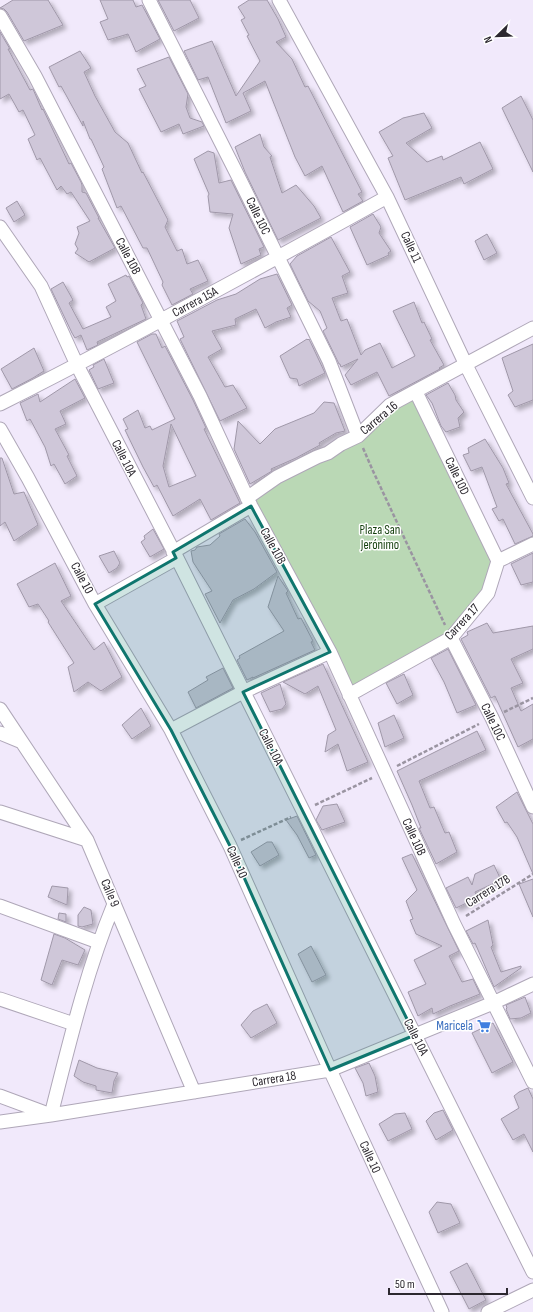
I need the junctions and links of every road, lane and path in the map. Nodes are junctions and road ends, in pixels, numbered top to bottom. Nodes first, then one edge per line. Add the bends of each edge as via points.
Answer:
1 (148, 0) edge
2 (279, 0) edge
3 (0, 16) edge
4 (387, 197) junction
5 (0, 227) edge
6 (278, 257) junction
7 (161, 320) junction
8 (533, 328) edge
9 (77, 365) junction
10 (466, 365) junction
11 (416, 392) junction
12 (0, 404) edge
13 (0, 429) edge
14 (358, 436) junction
15 (533, 498) edge
16 (249, 502) junction
17 (533, 544) edge
18 (175, 555) junction
19 (498, 561) junction
20 (95, 604) junction
21 (451, 638) junction
22 (330, 652) junction
23 (244, 692) junction
24 (350, 695) junction
25 (0, 709) edge
26 (171, 730) junction
27 (0, 733) edge
28 (22, 742) junction
29 (533, 807) edge
30 (0, 812) edge
31 (87, 840) junction
32 (533, 874) edge
33 (114, 904) junction
34 (0, 906) edge
35 (454, 924) junction
36 (98, 942) junction
37 (533, 984) edge
38 (0, 999) edge
39 (493, 1003) junction
40 (74, 1024) junction
41 (415, 1035) junction
42 (330, 1070) junction
43 (533, 1082) edge
44 (194, 1092) junction
45 (0, 1096) edge
46 (51, 1115) junction
47 (0, 1122) edge
48 (533, 1272) edge
49 (533, 1290) edge
50 (442, 1312) edge
51 (488, 1312) edge

1 - 6 street, Calle 10C
2 - 4 street, Calle 11
3 - 7 street, Calle 10B
4 - 6 street, Carrera 15A
4 - 10 street, Calle 11
5 - 9 street, Calle 10A via 41,286
6 - 7 street, Carrera 15A
6 - 14 street, Calle 10C via 329,361
7 - 9 street, Carrera 15A
7 - 16 street, Calle 10B via 200,396
8 - 10 street, Carrera 16
9 - 12 street, Carrera 15A
9 - 18 street, Calle 10A
10 - 11 street, Carrera 16
10 - 15 street, Calle 11
11 - 14 street, Carrera 16 via 390,405
11 - 19 street, Calle 10D
13 - 20 street, Calle 10
14 - 16 street, Carrera 16 via 277,478
14 - 21 path
16 - 18 street, Carrera 16
16 - 22 street, Calle 10B
17 - 19 street
18 - 20 street, Carrera 16
18 - 23 street, Calle 10A
19 - 21 street, Carrera 17 via 488,593
20 - 26 street, Calle 10
21 - 24 street, Carrera 17
21 - 29 street, Calle 10C
22 - 23 street
22 - 24 street, Calle 10B
23 - 26 street
23 - 41 street, Calle 10A
24 - 35 street, Calle 10B
25 - 28 street, Calle 9
26 - 42 street, Calle 10 via 230,846
27 - 28 street
28 - 31 street, Calle 9
30 - 31 street
31 - 33 street, Calle 9
32 - 35 path, Carrera 17B
33 - 36 street
33 - 44 street, Calle 9
34 - 36 street
35 - 39 street, Calle 10B
36 - 40 street
37 - 39 street, Carrera 18
38 - 40 street
39 - 41 street, Carrera 18
39 - 43 street, Calle 10B
40 - 46 street
41 - 42 street, Carrera 18
41 - 48 street, Calle 10A
42 - 44 street, Carrera 18
42 - 50 street, Calle 10
44 - 46 street, Carrera 18
45 - 46 street
46 - 47 street, Carrera 18
49 - 51 street

